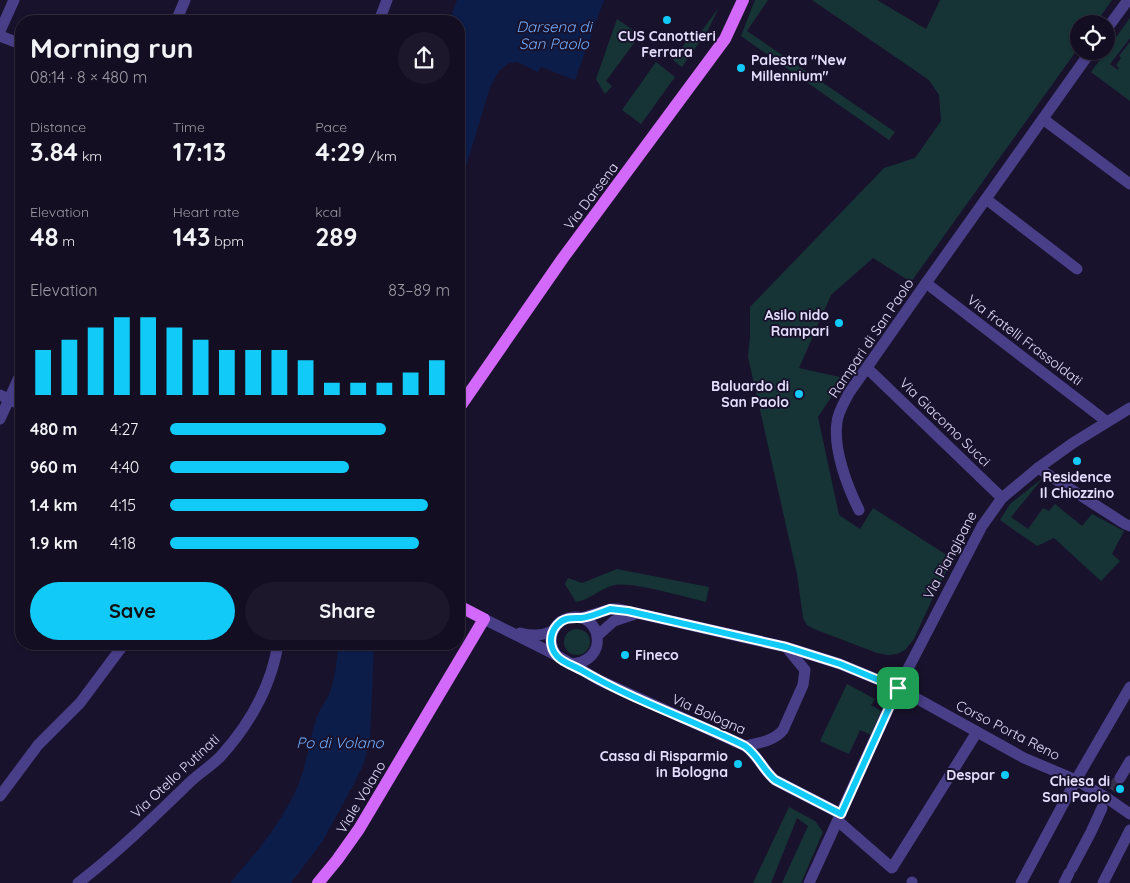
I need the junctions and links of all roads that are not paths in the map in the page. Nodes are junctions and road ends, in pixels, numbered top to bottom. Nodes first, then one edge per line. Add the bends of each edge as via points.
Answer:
1 (185, 0) edge
2 (387, 0) edge
3 (743, 0) edge
4 (1128, 0) edge
5 (8, 3) edge
6 (179, 15) edge
7 (381, 15) edge
8 (1115, 18) edge
9 (0, 31) edge
10 (0, 36) edge
11 (15, 42) edge
12 (1085, 60) edge
13 (1043, 118) junction
14 (1130, 184) edge
15 (986, 199) junction
16 (1077, 269) dead end
17 (926, 283) junction
18 (867, 368) junction
19 (15, 382) edge
20 (5, 397) edge
21 (465, 399) edge
22 (1130, 408) edge
23 (0, 419) edge
24 (1106, 421) junction
25 (1038, 468) junction
26 (1002, 498) junction
27 (860, 510) dead end
28 (1130, 526) edge
29 (465, 609) edge
30 (637, 614) junction
31 (581, 618) junction
32 (484, 619) junction
33 (499, 626) junction
34 (553, 631) junction
35 (597, 636) junction
36 (786, 647) junction
37 (120, 650) edge
38 (277, 650) edge
39 (556, 655) junction
40 (593, 655) junction
41 (570, 664) junction
42 (607, 684) junction
43 (1130, 687) edge
44 (898, 688) junction
45 (978, 732) junction
46 (745, 746) junction
47 (1130, 761) edge
48 (1120, 778) tunnel mouth
49 (1076, 780) junction
50 (0, 796) edge
51 (1106, 799) junction
52 (1130, 814) edge
53 (839, 817) junction
54 (1130, 830) edge
55 (1068, 874) edge
56 (78, 883) edge
57 (318, 883) edge
58 (809, 883) edge
59 (1020, 883) edge
60 (1103, 883) edge

1 - 6 street
2 - 7 street
3 - 21 main road, Via Darsena via 725,39 563,258
4 - 8 street
5 - 9 street
10 - 11 street
12 - 13 street, Rampari di San Paolo
13 - 14 street
13 - 15 street, Rampari di San Paolo
15 - 16 street
15 - 17 street, Rampari di San Paolo
17 - 18 street, Rampari di San Paolo
17 - 24 street, Via fratelli Frassoldati
18 - 26 street, Via Giacomo Succi
18 - 27 street, Rampari di San Paolo via 841,408 836,435 848,485
19 - 20 street
20 - 23 street
22 - 24 street, Via Piangipane
24 - 25 street, Via Piangipane
25 - 26 street, Via Piangipane
25 - 28 street
26 - 44 street, Via Piangipane via 972,544
29 - 32 main road, Via Bologna
30 - 31 street, Via Bologna via 610,609
30 - 35 street via 614,620
30 - 36 street, Via Bologna
31 - 34 street, Via Bologna via 565,619
31 - 35 street via 592,624
32 - 33 street, Via Bologna
32 - 57 main road, Viale Volano via 364,822
33 - 34 street, Via Bologna via 533,636
33 - 39 street, Via Bologna
34 - 39 street via 551,645
35 - 40 street, Via Bologna
36 - 44 street, Corso Porta Reno via 840,664
36 - 46 street via 805,670 804,685 779,735
37 - 50 street via 80,703 38,745
38 - 56 street, Via Otello Putinati via 263,695 233,741 209,767
39 - 41 street, Via Bologna
40 - 41 street via 580,663
40 - 42 street, Via Bologna via 593,667
41 - 42 street, Via Bologna
42 - 46 street, Via Bologna
43 - 49 street
44 - 45 street, Corso Porta Reno
44 - 53 street, Via Piangipane
45 - 49 street, Corso Porta Reno via 1038,765
45 - 53 street, Via Bologna via 892,868
46 - 53 street, Via Bologna via 775,780
47 - 48 street
49 - 51 street, Corso Porta Reno
49 - 59 street
51 - 52 street, Corso Porta Reno
51 - 55 street
53 - 58 street, Via Piangipane
54 - 60 street

